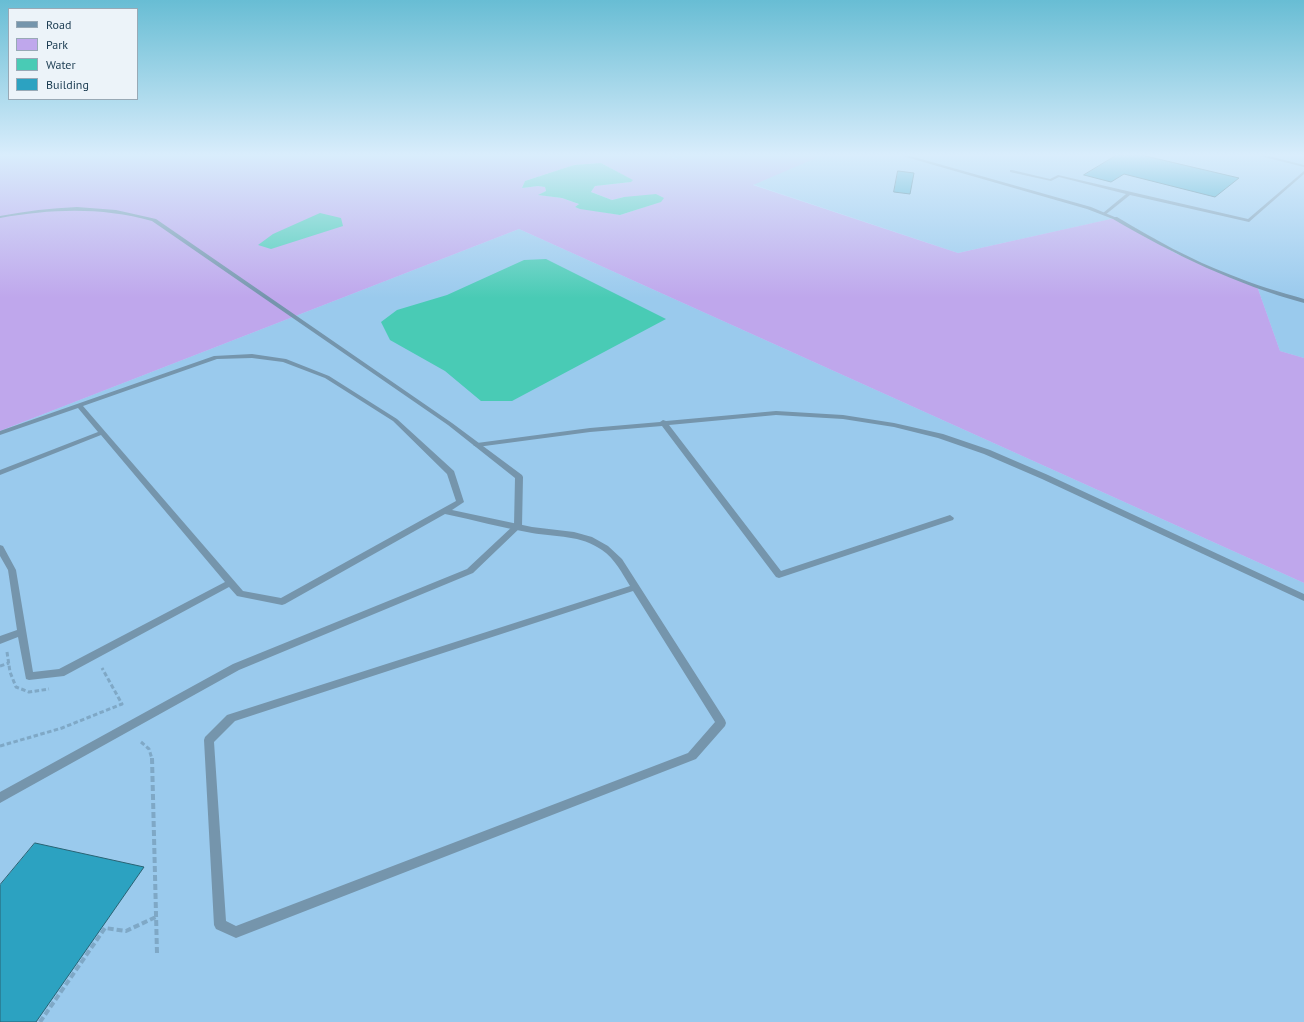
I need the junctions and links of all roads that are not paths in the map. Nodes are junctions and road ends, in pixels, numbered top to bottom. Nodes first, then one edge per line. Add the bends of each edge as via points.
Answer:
1 (1066, 203) edge
2 (1118, 203) edge
3 (1171, 203) edge
4 (1270, 203) edge
5 (1105, 214) junction
6 (0, 217) edge
7 (1304, 301) edge
8 (79, 405) junction
9 (663, 422) junction
10 (103, 432) junction
11 (0, 433) edge
12 (477, 445) junction
13 (0, 473) edge
14 (445, 511) junction
15 (950, 518) dead end
16 (518, 526) junction
17 (0, 548) edge
18 (230, 583) junction
19 (636, 587) junction
20 (1304, 598) edge
21 (22, 632) junction
22 (0, 640) edge
23 (0, 798) edge

1 - 5 street
2 - 5 street
3 - 4 street via 1249,221
5 - 7 street via 1204,266
6 - 12 street via 50,210 93,209 134,214 154,220
8 - 10 street
8 - 11 street
8 - 14 street via 216,358 252,356 284,360 327,377 395,420 451,473 460,502
9 - 12 street
9 - 15 street via 780,575
9 - 20 street via 776,413 843,417 940,436 987,452 1046,477
10 - 13 street
10 - 18 street
12 - 16 street via 519,477
14 - 16 street
14 - 18 street via 282,602 240,594
16 - 19 street via 589,539 605,548 619,561
16 - 23 street via 470,571 236,667
17 - 21 street via 12,570
18 - 21 street via 61,673 29,676
19 - 19 street via 721,723 692,756 236,932 220,925 209,740 231,718
21 - 22 street

